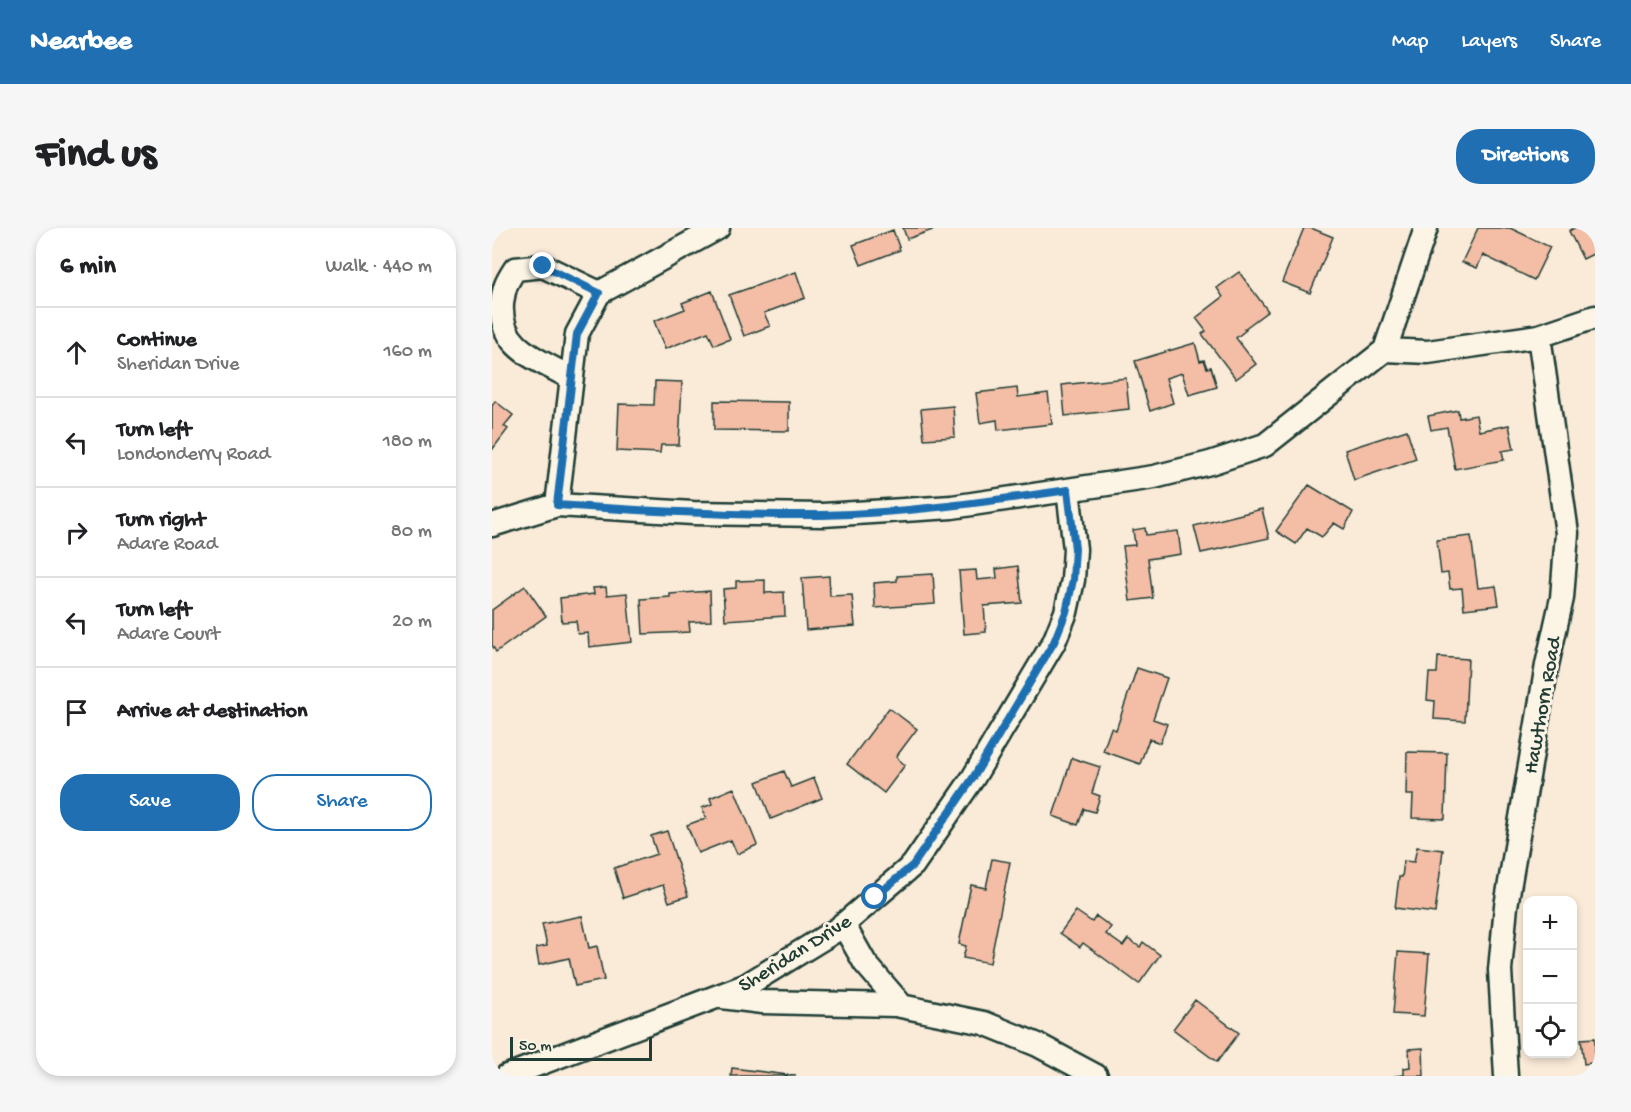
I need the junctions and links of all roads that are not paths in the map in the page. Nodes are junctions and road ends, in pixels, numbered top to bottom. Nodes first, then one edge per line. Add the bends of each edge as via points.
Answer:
1 (715, 228) edge
2 (1426, 228) edge
3 (599, 293) junction
4 (1595, 317) edge
5 (1539, 336) junction
6 (1384, 350) junction
7 (571, 378) junction
8 (1068, 490) junction
9 (557, 505) junction
10 (492, 525) edge
11 (843, 924) junction
12 (718, 997) junction
13 (902, 1006) junction
14 (507, 1076) edge
15 (1096, 1076) edge
16 (1506, 1076) edge

1 - 3 street
2 - 6 street
3 - 7 street via 577,334
3 - 7 street via 543,266 515,269 504,286 502,314 506,333 519,349
4 - 5 street
5 - 6 street via 1428,352
5 - 16 street, Hawthorn Road via 1567,533 1562,598 1546,665 1506,906 1500,970
6 - 8 street via 1265,445 1154,477
7 - 9 street
8 - 9 street via 952,507 823,515
8 - 11 street, Sheridan Drive via 1075,549 1073,580 1054,642 973,778 913,865
9 - 10 street
11 - 12 street, Sheridan Drive via 745,986
11 - 13 street via 865,963
12 - 13 street
12 - 14 street, Sheridan Drive
13 - 15 street via 984,1023 1038,1045

